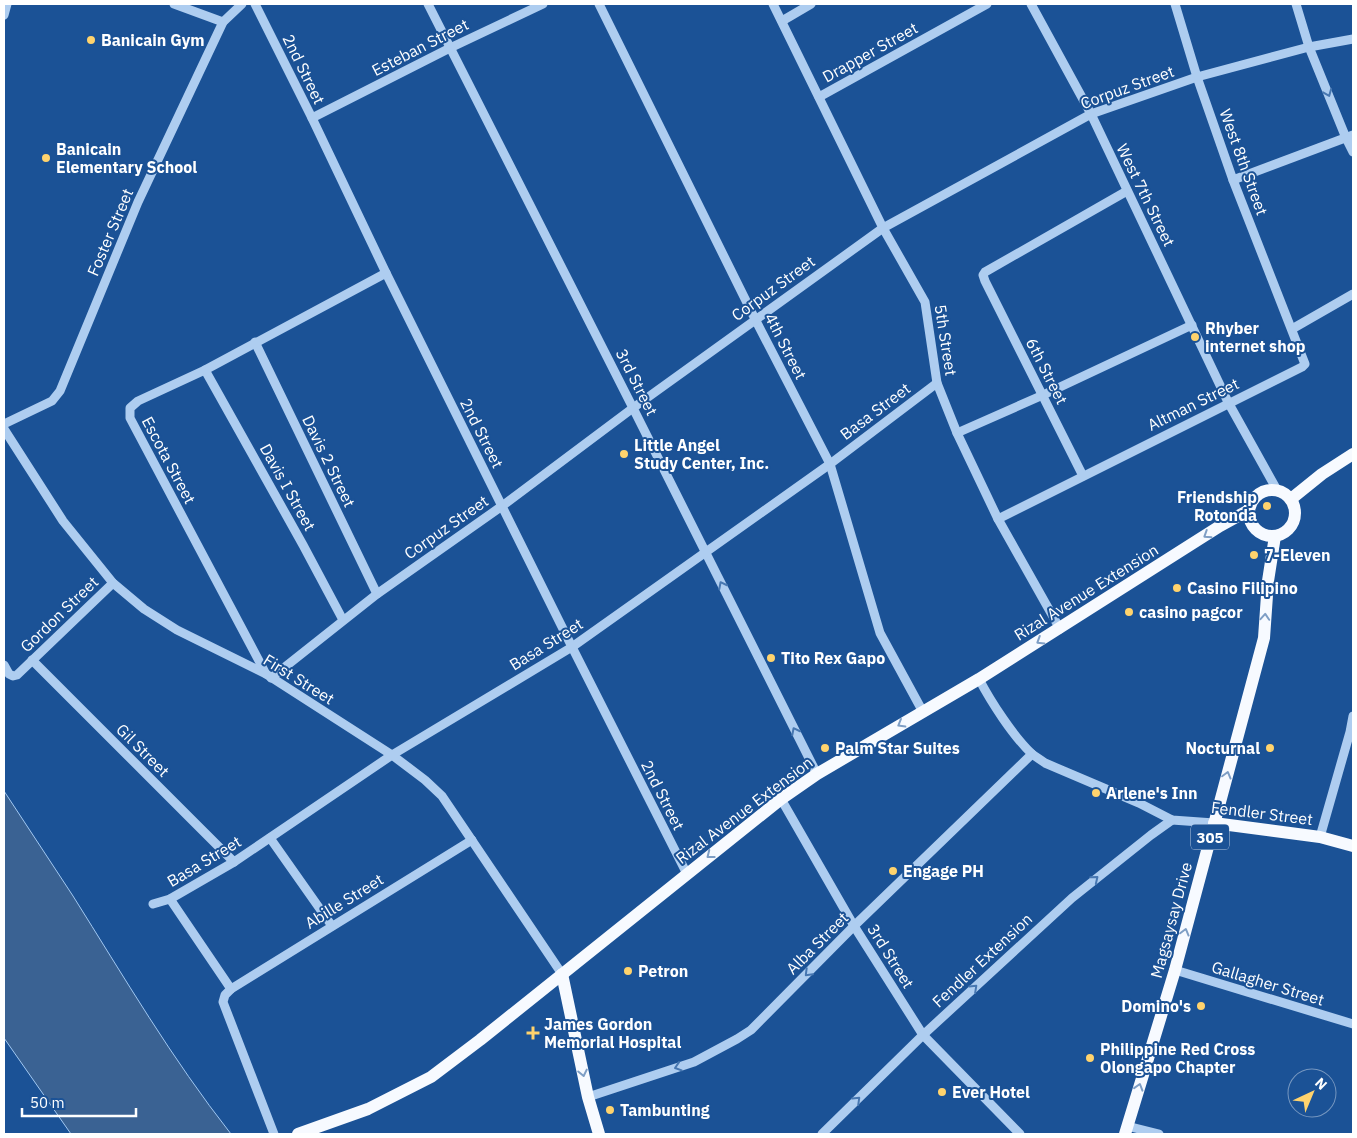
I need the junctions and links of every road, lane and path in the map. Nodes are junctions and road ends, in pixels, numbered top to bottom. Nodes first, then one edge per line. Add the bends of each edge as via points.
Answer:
1 (7, 4) edge
2 (174, 4) edge
3 (242, 4) edge
4 (255, 4) edge
5 (428, 4) edge
6 (543, 4) edge
7 (599, 4) edge
8 (773, 4) edge
9 (811, 4) edge
10 (987, 4) edge
11 (1032, 4) edge
12 (1175, 4) edge
13 (1296, 4) edge
14 (4, 15) edge
15 (782, 21) junction
16 (224, 22) junction
17 (1353, 39) edge
18 (1309, 47) junction
19 (450, 48) junction
20 (1197, 77) junction
21 (819, 97) junction
22 (1091, 114) junction
23 (312, 118) junction
24 (1350, 136) edge
25 (1353, 152) edge
26 (1233, 180) junction
27 (1127, 191) junction
28 (883, 228) junction
29 (386, 274) junction
30 (1353, 294) edge
31 (755, 319) junction
32 (1192, 325) junction
33 (1292, 329) junction
34 (255, 342) junction
35 (205, 370) junction
36 (937, 383) junction
37 (1043, 395) junction
38 (1228, 402) junction
39 (633, 408) junction
40 (4, 424) edge
41 (4, 429) edge
42 (957, 433) junction
43 (1353, 454) edge
44 (830, 464) junction
45 (1082, 476) junction
46 (1276, 490) junction
47 (1291, 499) junction
48 (502, 506) junction
49 (1249, 510) junction
50 (998, 519) junction
51 (1275, 536) junction
52 (706, 553) junction
53 (113, 584) junction
54 (377, 594) junction
55 (343, 620) junction
56 (1060, 629) junction
57 (572, 647) junction
58 (32, 660) junction
59 (4, 665) edge
60 (268, 676) junction
61 (979, 679) junction
62 (923, 712) junction
63 (1353, 716) edge
64 (1352, 732) edge
65 (1032, 754) junction
66 (392, 756) junction
67 (817, 774) junction
68 (781, 799) junction
69 (1172, 820) junction
70 (1214, 823) junction
71 (1320, 837) junction
72 (270, 838) junction
73 (472, 840) junction
74 (1353, 846) edge
75 (234, 862) junction
76 (687, 874) junction
77 (170, 899) junction
78 (153, 904) dead end
79 (332, 926) junction
80 (854, 926) junction
81 (1175, 970) junction
82 (562, 974) junction
83 (231, 988) junction
84 (1353, 1024) edge
85 (923, 1035) junction
86 (588, 1096) junction
87 (1126, 1130) edge
88 (274, 1134) edge
89 (298, 1134) edge
90 (598, 1134) edge
91 (822, 1134) edge
92 (1020, 1134) edge
93 (1159, 1134) edge

1 - 14 street
2 - 16 street
3 - 16 street, Foster Street
4 - 23 street, 2nd Street
5 - 19 street, 3rd Street
6 - 19 street, Esteban Street
7 - 31 street, 4th Street
8 - 15 street, 5th Street
9 - 15 street
10 - 21 street, Drapper Street
11 - 22 street, West 7th Street
12 - 20 street, West 8th Street
13 - 18 street
15 - 21 street, 5th Street
16 - 40 street, Foster Street via 138,202 60,391 52,401
17 - 18 street, Corpuz Street
18 - 20 street, Corpuz Street
18 -> 24 street
19 - 23 street, Esteban Street
19 - 39 street, 3rd Street
20 - 22 street, Corpuz Street
20 - 26 street, West 8th Street
21 - 28 street, 5th Street
22 - 27 street, West 7th Street
22 - 28 street, Corpuz Street
23 - 29 street, 2nd Street
24 - 25 street
24 - 26 street
26 - 33 street, West 8th Street
27 - 32 street, West 7th Street
27 - 37 street, 6th Street via 985,272 984,281
28 - 31 street, Corpuz Street
28 - 36 street, 5th Street via 925,302
29 - 34 street, Escota Street
29 - 48 street, 2nd Street
30 - 33 street
31 - 39 street, Corpuz Street
31 - 44 street, 4th Street
32 - 37 street
32 - 38 street, West 7th Street
33 - 38 street, Altman Street via 1305,365
34 - 35 street, Escota Street
34 - 54 street, Davis 2 Street
35 - 55 street, Davis I Street
35 - 60 street, Escota Street via 138,401 130,408 130,418
36 - 42 street, 5th Street
36 - 44 street, Basa Street
37 - 42 street
37 - 45 street, 6th Street
38 - 45 street, Altman Street
38 - 46 street, West 7th Street
39 - 48 street, Corpuz Street
39 - 52 street, 3rd Street
41 - 53 street, First Street via 63,521
42 - 50 street, 5th Street
43 - 47 main road
44 - 52 street, Basa Street
44 - 62 street, 4th Street via 880,633
45 - 50 street, Altman Street
46 - 47 main road
46 - 49 main road via 1262,492
47 - 51 main road via 1295,519 1288,531
48 - 54 street, Corpuz Street
48 - 57 street, 2nd Street
49 - 51 main road via 1256,529
49 -> 56 main road, Rizal Avenue Extension
50 - 56 street, 5th Street
70 -> 51 main road, Magsaysay Drive / 305 via 1264,638
52 - 57 street, Basa Street
67 -> 52 street, 3rd Street
53 - 58 street, Gordon Street
53 - 60 street, First Street via 178,630
54 - 55 street, Corpuz Street
55 - 60 street, Corpuz Street
56 -> 61 main road, Rizal Avenue Extension
57 - 66 street, Basa Street
57 - 76 street, 2nd Street
58 - 59 street, Gordon Street via 16,676 9,674
58 - 75 street, Gil Street
60 - 66 street, First Street
61 - 62 main road, Rizal Avenue Extension
61 - 65 street, Fendler Street via 1012,732
62 -> 67 main road, Rizal Avenue Extension
63 - 64 street
64 - 71 street
65 - 69 street, Fendler Street via 1045,763
65 - 80 street, Alba Street
66 - 72 street, Basa Street
66 - 73 street, First Street via 442,796
67 - 68 main road, Rizal Avenue Extension
68 -> 76 main road, Rizal Avenue Extension
68 - 80 street, 3rd Street
69 - 70 street, Fendler Street
85 -> 69 street, Fendler Extension via 1072,898
70 - 71 main road, Fendler Street
81 -> 70 main road, Magsaysay Drive / 305
71 - 74 main road, Fendler Street
72 - 75 street, Basa Street
72 - 79 street
73 - 79 street, Abille Street
73 - 82 street, First Street
75 - 77 street, Basa Street
76 - 82 main road, Rizal Avenue Extension
77 - 78 street, Basa Street
77 - 83 street
79 - 83 street, Abille Street
80 - 85 street, 3rd Street
80 -> 86 street, Alba Street via 751,1030 737,1039 694,1062
81 - 84 street, Gallagher Street
87 -> 81 main road, Magsaysay Drive / 305
82 -> 86 main road
82 - 89 main road, Rizal Avenue Extension via 431,1078 368,1109
83 - 88 street via 223,1002
91 -> 85 street, Fendler Extension
85 - 92 street, 3rd Street
86 - 90 main road
87 - 93 street

